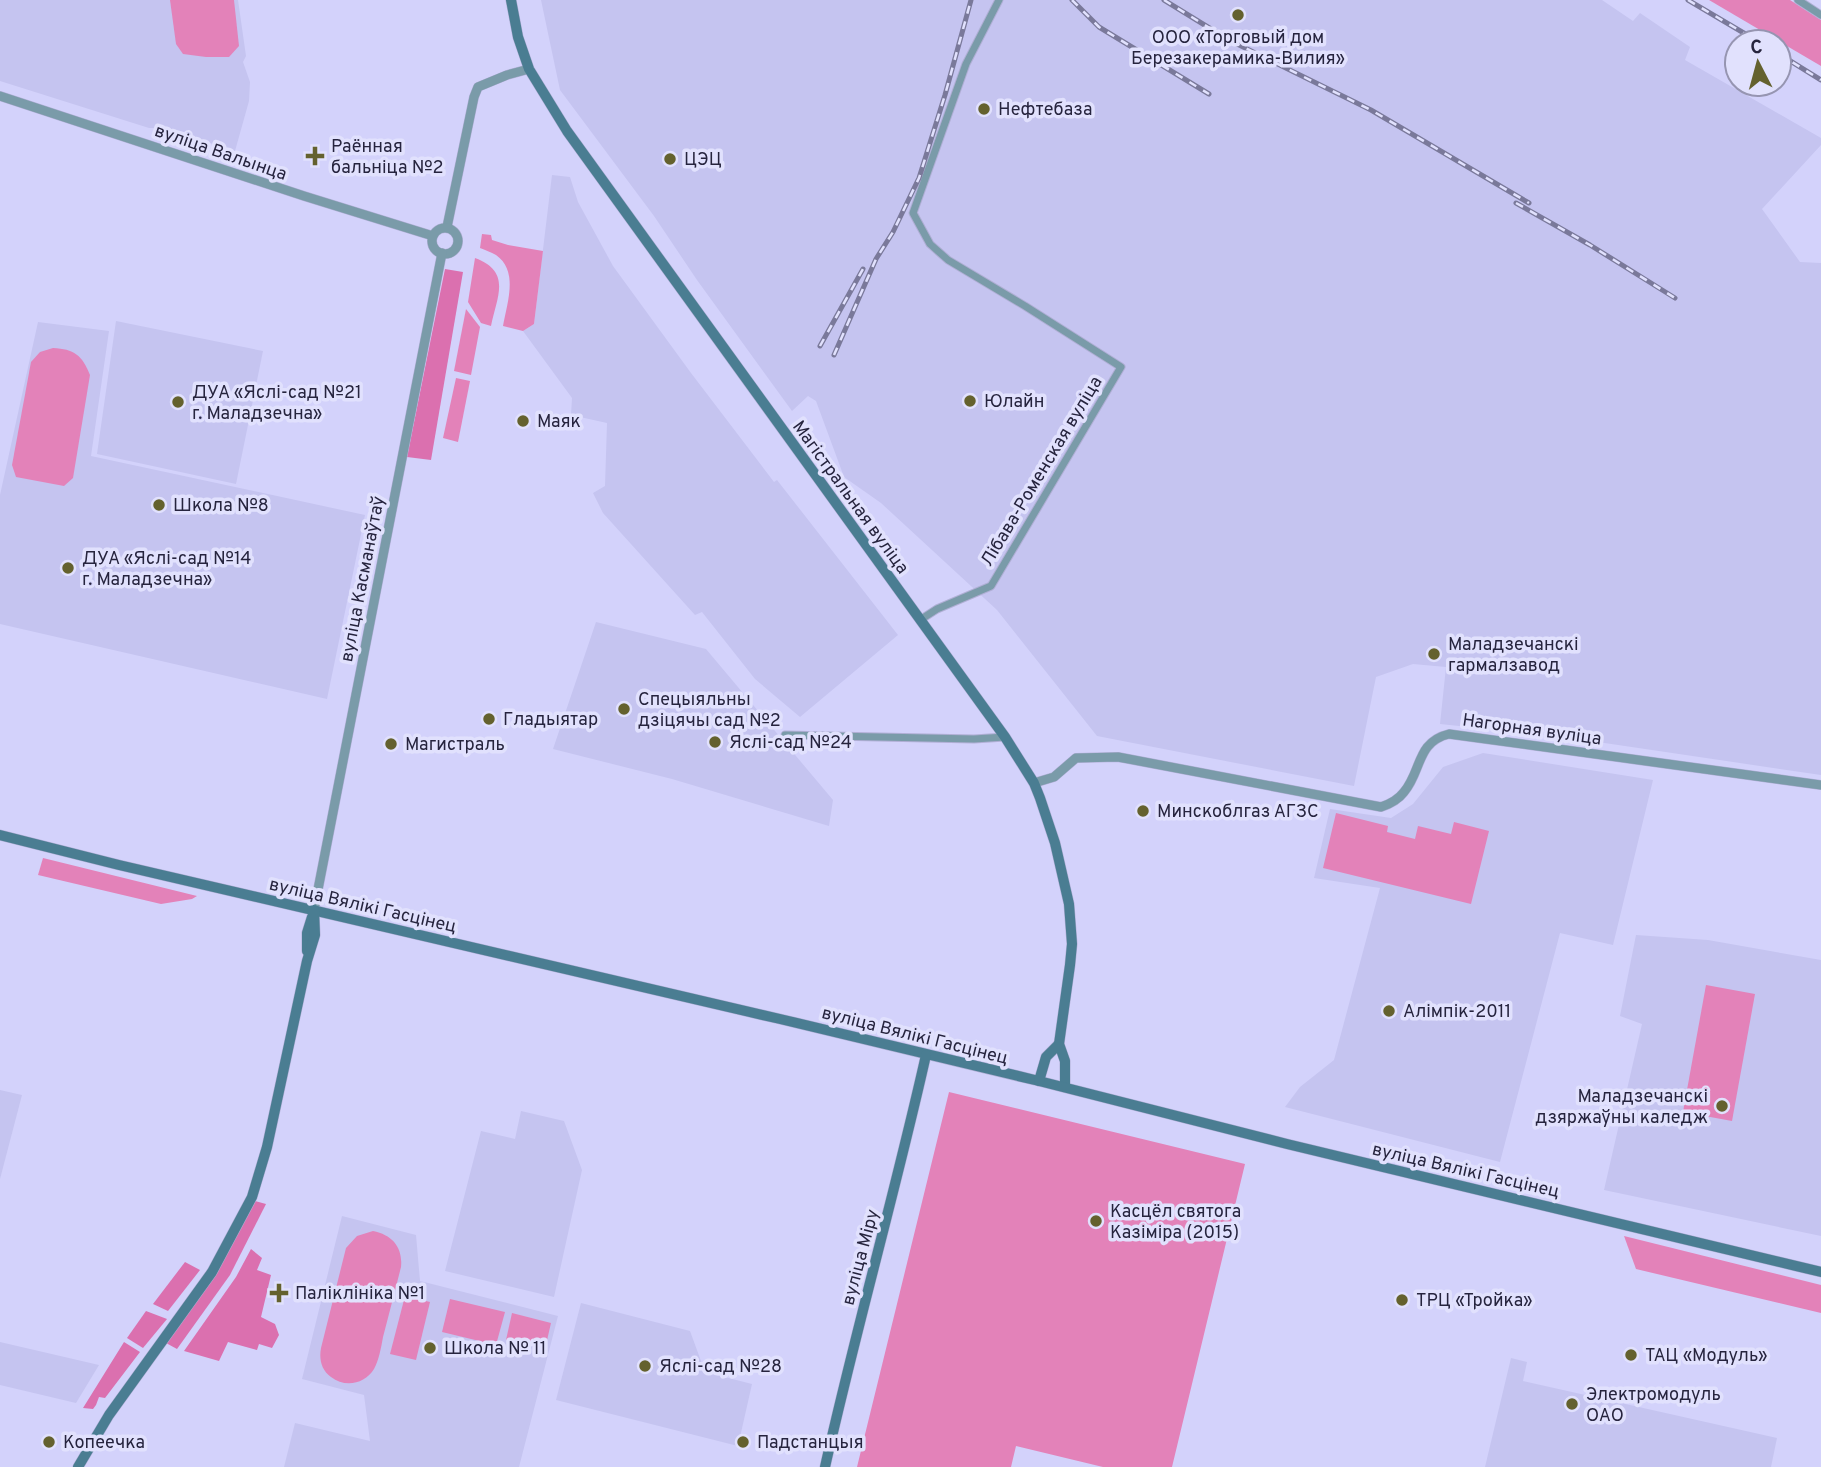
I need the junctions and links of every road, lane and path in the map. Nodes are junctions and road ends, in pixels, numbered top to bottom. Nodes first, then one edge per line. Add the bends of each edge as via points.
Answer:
1 (511, 0) edge
2 (999, 0) edge
3 (1798, 0) edge
4 (1821, 15) edge
5 (529, 69) junction
6 (0, 96) edge
7 (447, 227) junction
8 (433, 236) junction
9 (442, 253) junction
10 (920, 620) junction
11 (785, 735) dead end
12 (1006, 737) junction
13 (1034, 783) junction
14 (1821, 785) edge
15 (0, 835) edge
16 (314, 910) junction
17 (1059, 1044) junction
18 (926, 1055) junction
19 (1039, 1081) junction
20 (1065, 1087) junction
21 (1821, 1272) edge
22 (78, 1467) edge
23 (825, 1467) edge

1 - 5 main road, Магістральная вуліца
2 - 10 street, Лібава-Роменская вуліца via 966,64 913,213 930,244 948,260 1121,366 991,586
3 - 4 street
5 - 7 street via 478,87
5 - 10 main road, Магістральная вуліца via 567,131
6 - 8 street, вуліца Валынца
7 - 8 street
7 - 9 street via 456,232 458,244 453,251
8 - 9 street via 433,247
9 - 16 street, вуліца Касманаўтаў
10 - 12 main road, Магістральная вуліца
11 - 12 street
12 - 13 main road, Магістральная вуліца
13 - 14 street, Нагорная вуліца via 1054,778 1076,758 1118,757 1381,807 1405,791 1431,743 1457,734
13 - 17 main road, Магістральная вуліца via 1055,843 1069,904 1072,944
15 - 16 main road, вуліца Вялікі Гасцінец
16 - 18 main road, вуліца Вялікі Гасцінец
16 - 22 main road via 267,1147 252,1198 212,1272 109,1415
17 - 19 main road via 1045,1057
17 - 20 main road via 1065,1061
18 - 19 main road, вуліца Вялікі Гасцінец
18 - 23 main road, вуліца Міру
19 - 20 main road, вуліца Вялікі Гасцінец
20 - 21 main road, вуліца Вялікі Гасцінец

